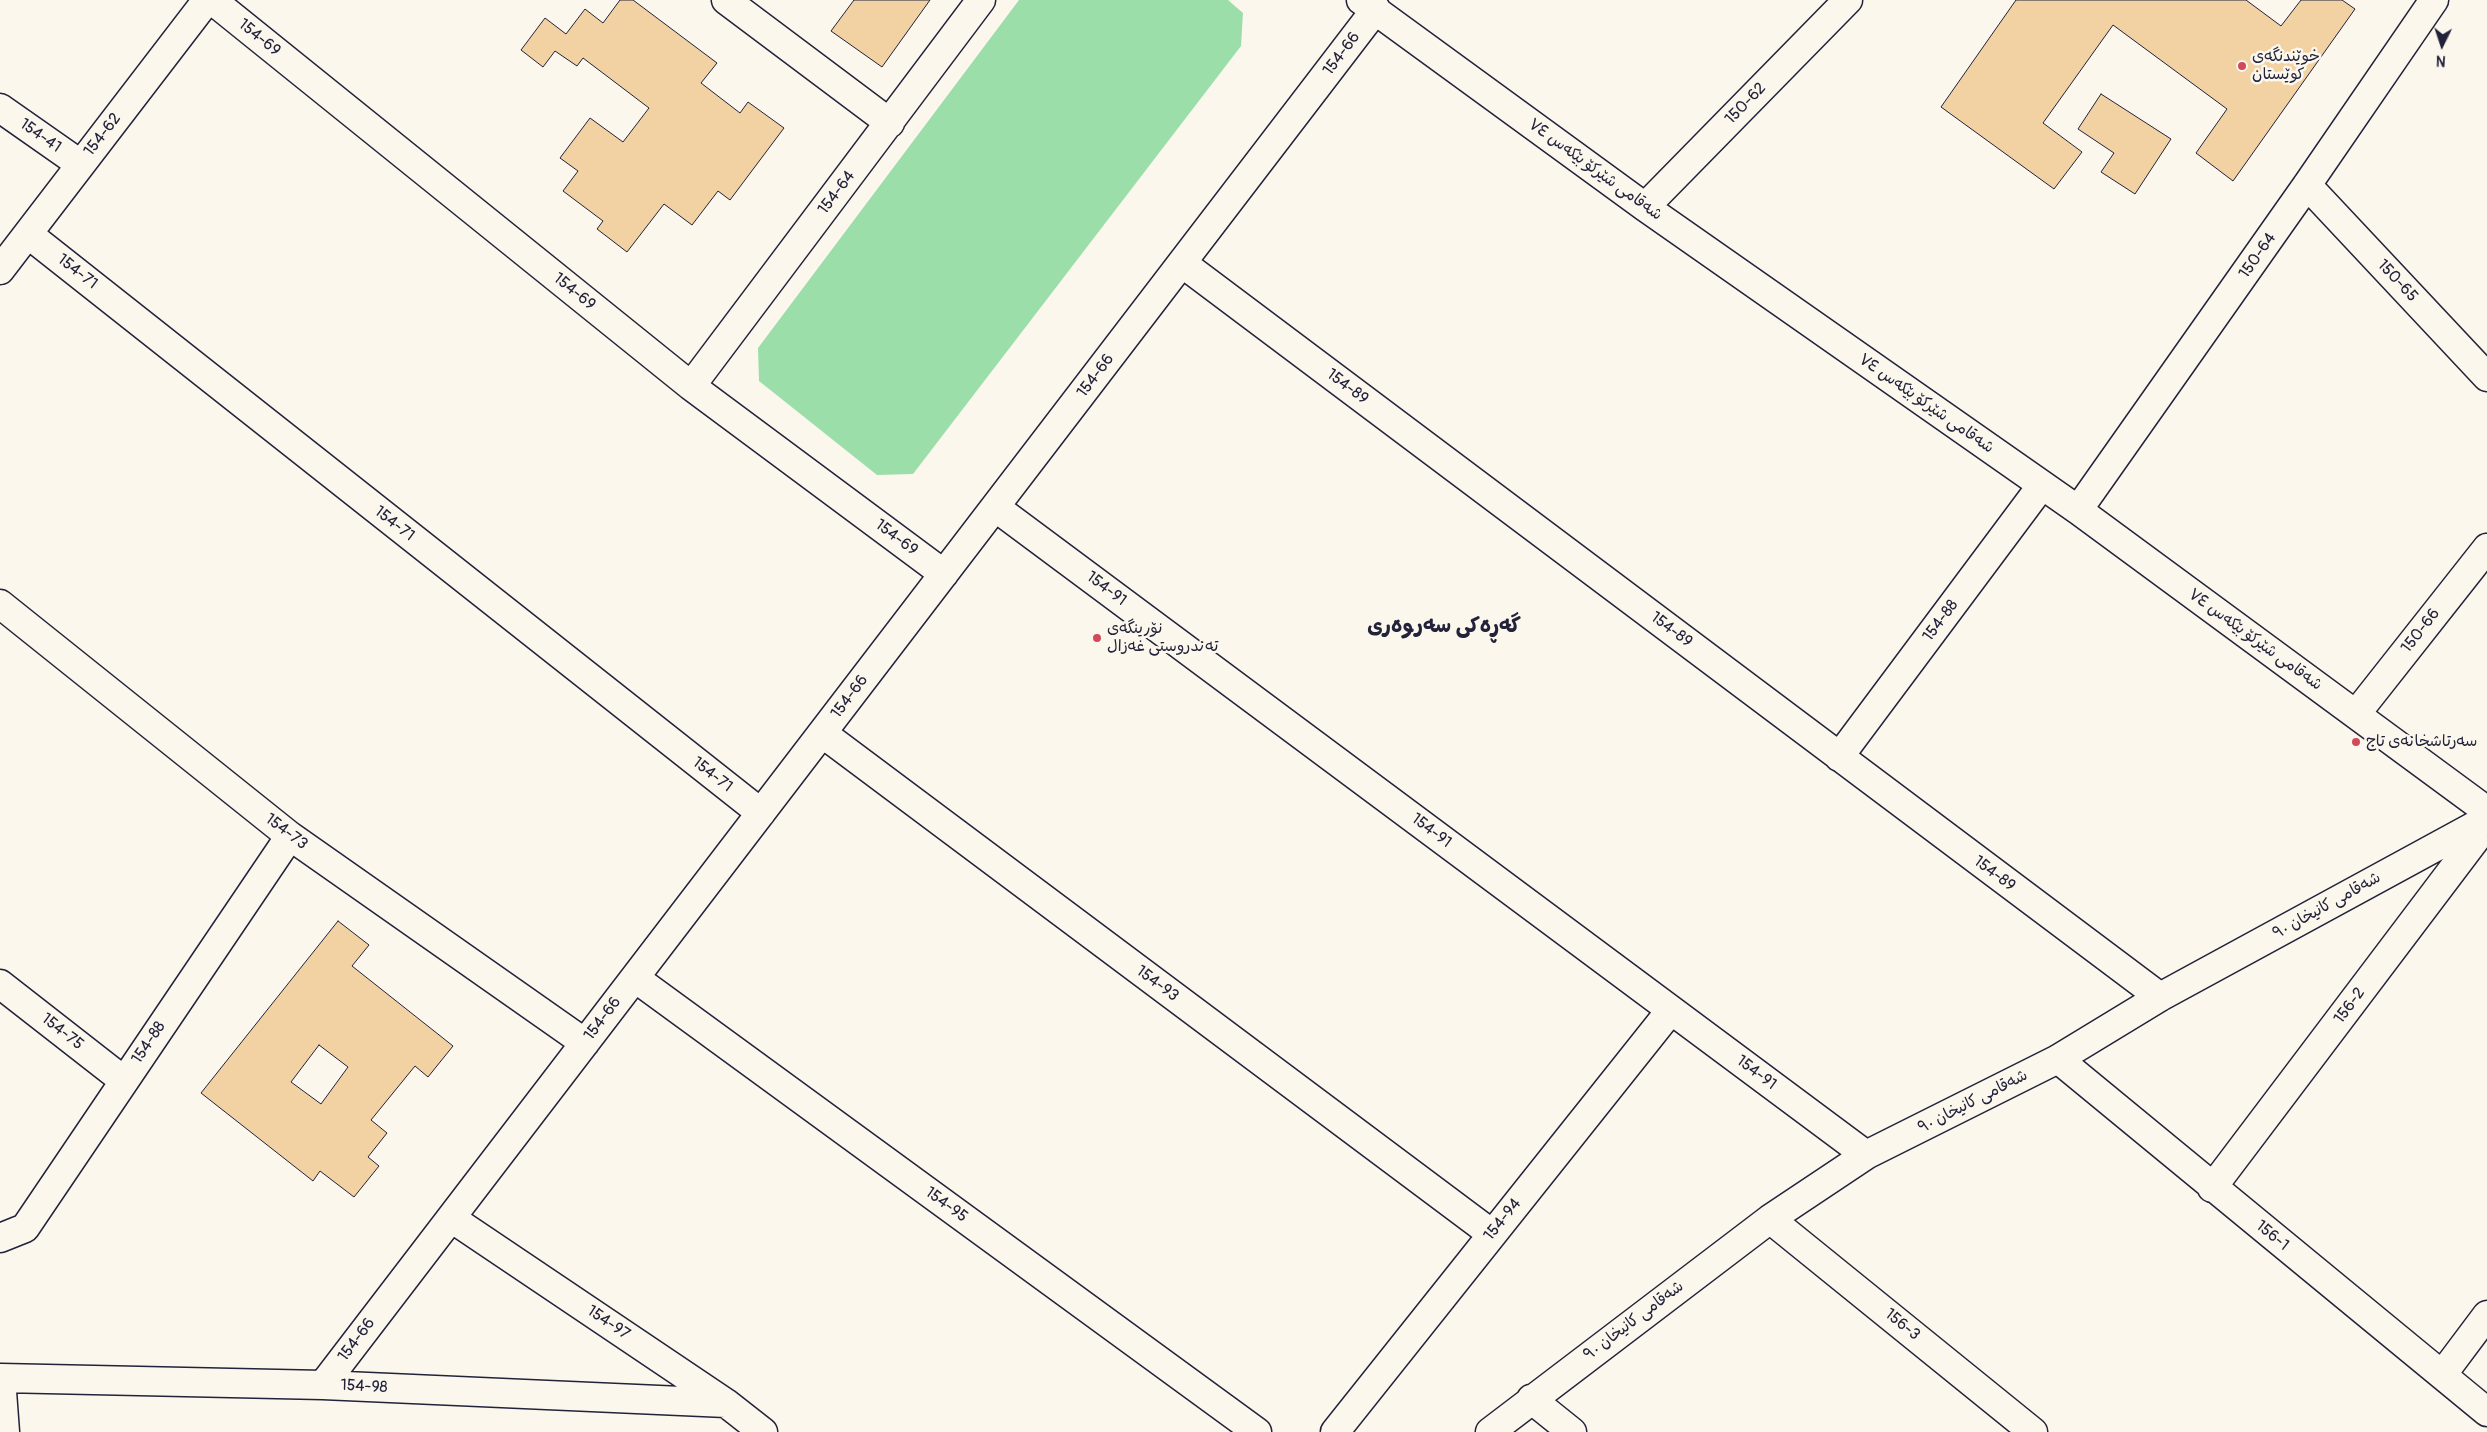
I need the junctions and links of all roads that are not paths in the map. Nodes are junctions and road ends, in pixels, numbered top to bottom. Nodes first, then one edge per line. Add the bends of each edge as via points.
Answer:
1 (207, 0) edge
2 (212, 0) edge
3 (726, 0) edge
4 (981, 0) edge
5 (1848, 0) edge
6 (2434, 0) edge
7 (1369, 5) edge
8 (0, 108) edge
9 (890, 123) junction
10 (80, 164) junction
11 (2307, 185) junction
12 (1645, 207) junction
13 (28, 234) junction
14 (1182, 263) junction
15 (0, 270) edge
16 (2487, 378) edge
17 (691, 386) junction
18 (2042, 485) junction
19 (995, 507) junction
20 (2078, 510) junction
21 (2487, 548) edge
22 (944, 574) junction
23 (0, 604) edge
24 (2356, 714) junction
25 (822, 733) junction
26 (1839, 757) junction
27 (2487, 811) edge
28 (760, 813) junction
29 (2487, 819) edge
30 (2487, 824) edge
31 (290, 836) junction
32 (635, 978) junction
33 (0, 984) edge
34 (2160, 997) junction
35 (1671, 1010) junction
36 (585, 1043) junction
37 (2058, 1059) junction
38 (123, 1080) junction
39 (1866, 1155) junction
40 (2212, 1188) junction
41 (451, 1218) junction
42 (1770, 1219) junction
43 (1492, 1234) junction
44 (0, 1238) edge
45 (2487, 1315) edge
46 (2442, 1375) junction
47 (323, 1385) junction
48 (1531, 1399) junction
49 (726, 1403) junction
50 (2487, 1412) edge
51 (5, 1432) edge
52 (763, 1432) edge
53 (1257, 1432) edge
54 (1335, 1432) edge
55 (1490, 1432) edge
56 (1572, 1432) edge
57 (2034, 1432) edge

1 - 10 street, 154-62
2 - 17 street, 154-69
3 - 9 street
4 - 9 street, 154-64
5 - 12 street, 150-62
6 - 11 street, 150-64
7 - 12 street, شەقامی شێرکۆ بێکەس ٧٤
7 - 14 street, 154-66
8 - 10 street, 154-41
9 - 17 street, 154-64
10 - 13 street, 154-62
11 - 16 street, 150-65
11 - 20 street, 150-64
12 - 18 street, شەقامی شێرکۆ بێکەس ٧٤
13 - 15 street, 154-62
13 - 28 street, 154-71
14 - 19 street, 154-66
14 - 26 street, 154-89
17 - 22 street, 154-69
18 - 20 street, شەقامی شێرکۆ بێکەس ٧٤
18 - 26 street, 154-88
19 - 22 street, 154-66
19 - 35 street, 154-91
20 - 24 street, شەقامی شێرکۆ بێکەس ٧٤
21 - 24 street, 150-66
22 - 25 street, 154-66
23 - 31 street, 154-73
24 - 27 street, شەقامی شێرکۆ بێکەس ٧٤
25 - 28 street, 154-66
25 - 43 street, 154-93
26 - 34 street, 154-89
28 - 32 street, 154-66
29 - 34 street, شەقامی کانیخان ٩٠
30 - 40 street, 156-2
31 - 36 street, 154-73
31 - 38 street, 154-88
32 - 36 street, 154-66
32 - 53 street, 154-95
33 - 38 street, 154-75
34 - 37 street, شەقامی کانیخان ٩٠
35 - 39 street, 154-91
35 - 43 street, 154-94
36 - 41 street, 154-66
37 - 39 street, شەقامی کانیخان ٩٠
37 - 40 street, 156-1
38 - 44 street, 154-88 via 25,1228
39 - 42 street, شەقامی کانیخان ٩٠
40 - 46 street, 156-1
41 - 47 street, 154-66
41 - 49 street, 154-97
42 - 48 street, شەقامی کانیخان ٩٠
42 - 57 street, 156-3
43 - 54 street, 154-94
45 - 46 street
46 - 50 street, 156-1
47 - 49 street, 154-98
47 - 51 street, 154-98 via 2,1378
48 - 55 street, شەقامی کانیخان ٩٠
48 - 56 street
49 - 52 street, 154-97

